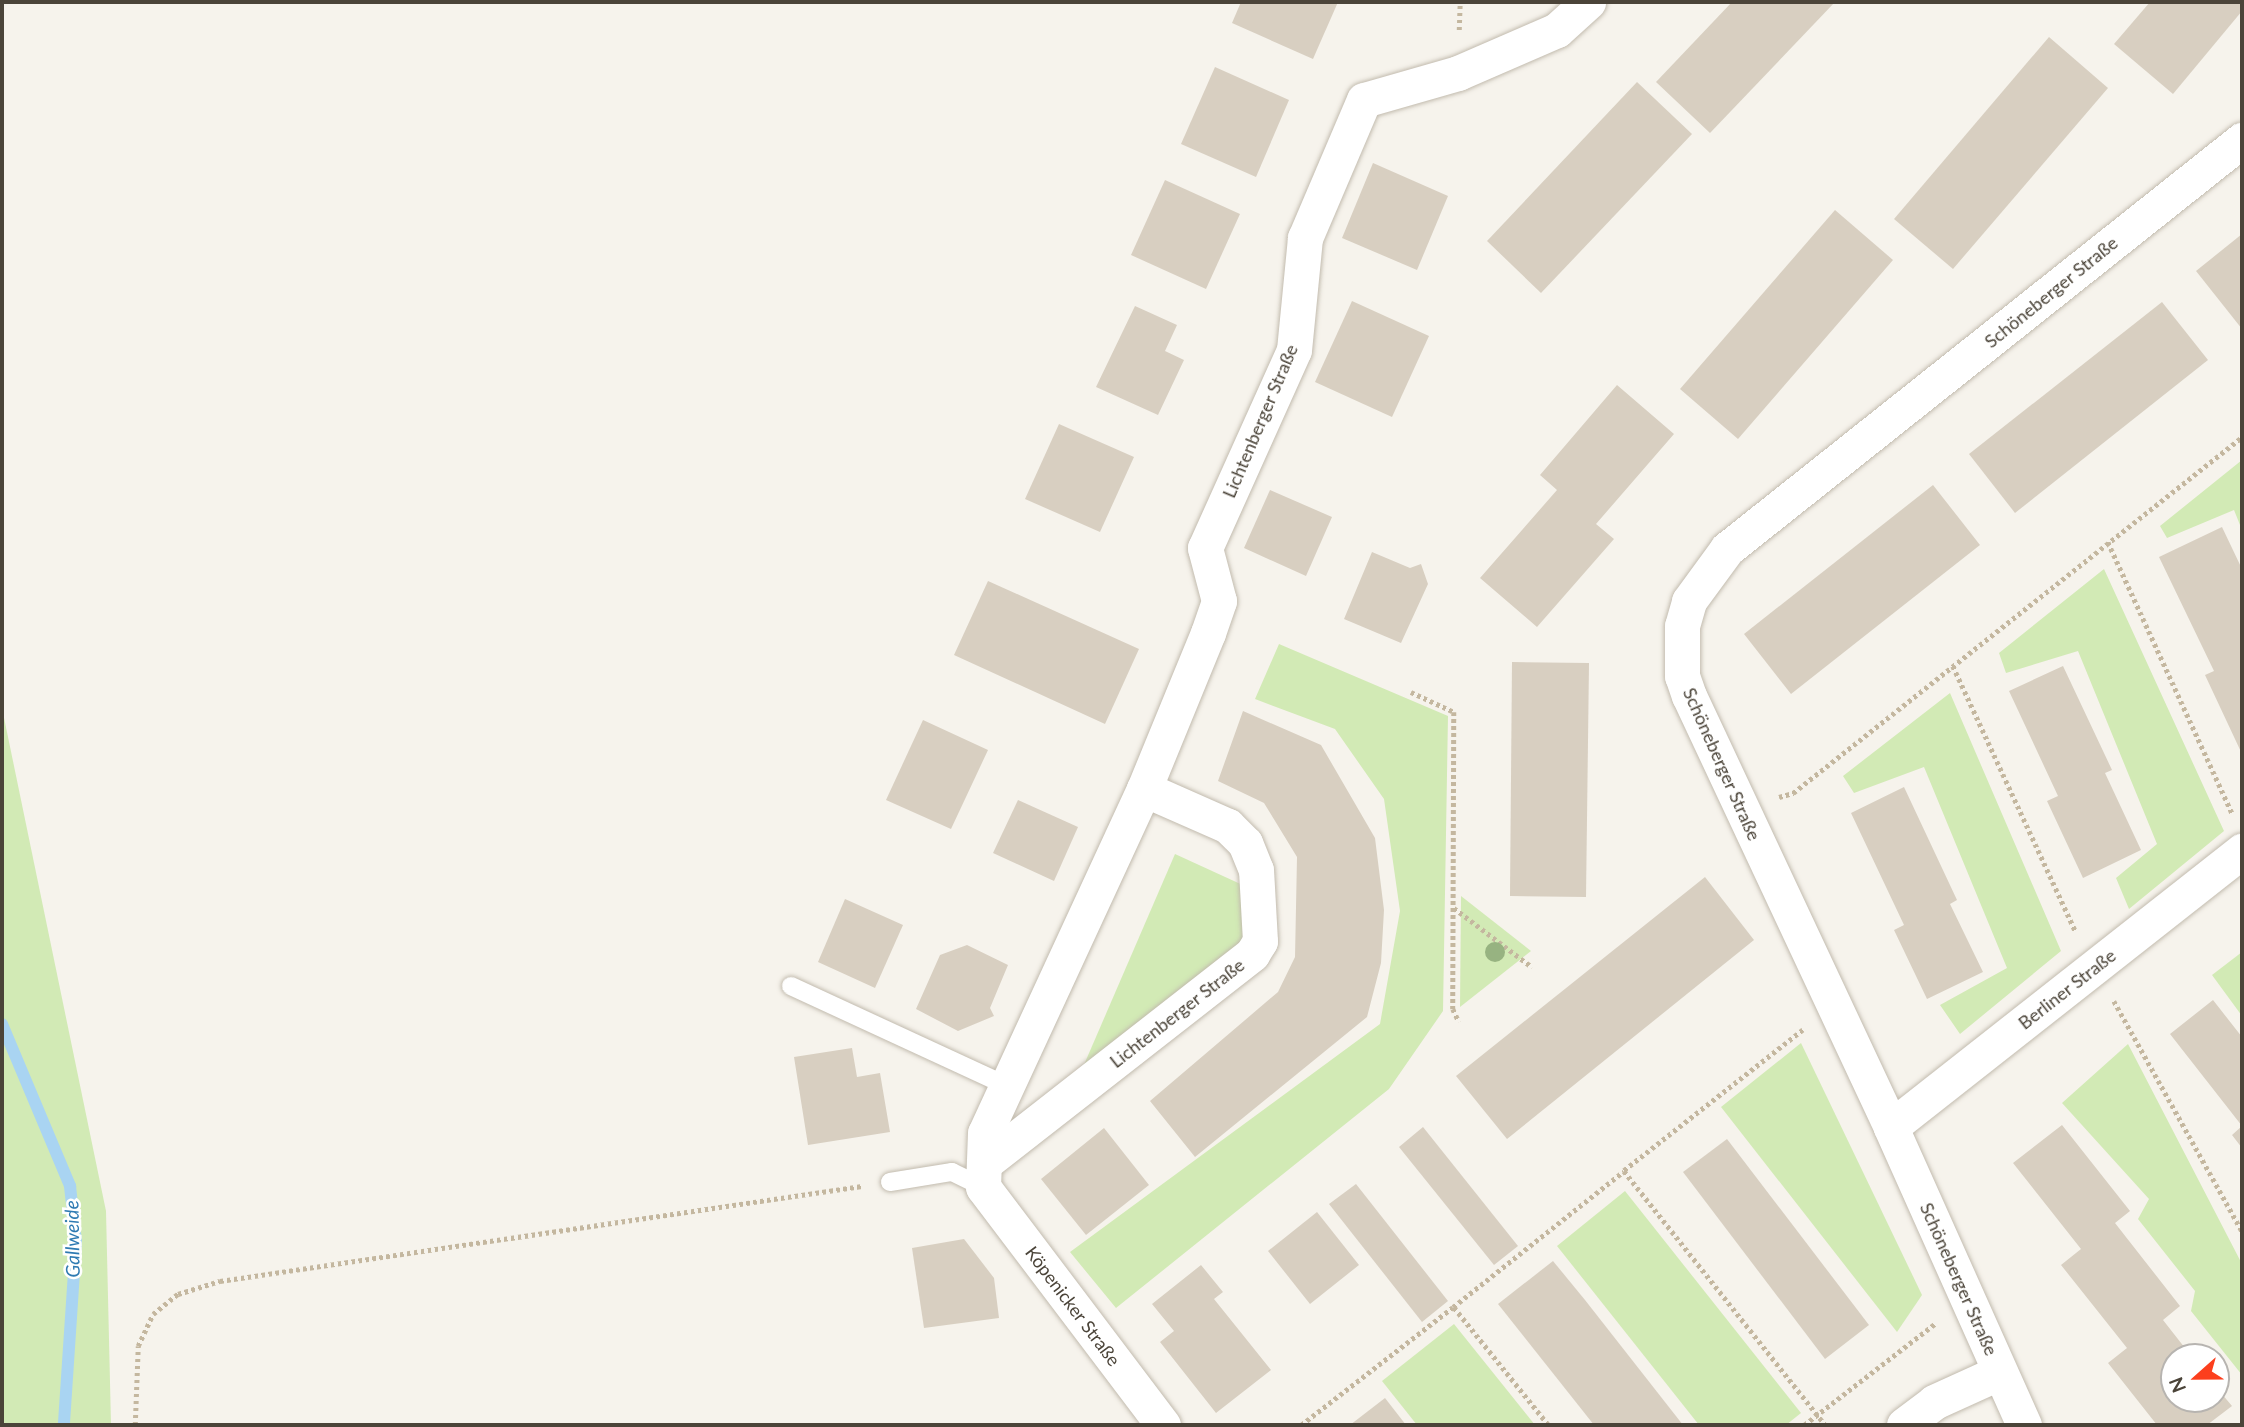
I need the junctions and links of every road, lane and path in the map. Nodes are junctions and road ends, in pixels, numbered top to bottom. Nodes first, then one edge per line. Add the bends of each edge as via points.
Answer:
1 (1588, 2) edge
2 (2242, 140) edge
3 (2242, 437) edge
4 (2108, 542) junction
5 (1953, 666) junction
6 (1411, 692) dead end
7 (1144, 789) junction
8 (1741, 810) junction
9 (2239, 837) edge
10 (1453, 908) junction
11 (1532, 967) dead end
12 (2093, 968) junction
13 (791, 986) dead end
14 (1834, 1005) junction
15 (1459, 1022) dead end
16 (1005, 1086) junction
17 (1891, 1127) junction
18 (1624, 1171) junction
19 (985, 1174) junction
20 (890, 1182) joint
21 (2242, 1231) edge
22 (1967, 1298) junction
23 (1453, 1307) junction
24 (2000, 1372) junction
25 (1817, 1415) junction
26 (135, 1425) edge
27 (1163, 1425) edge
28 (1301, 1425) edge
29 (1548, 1425) edge
30 (1804, 1425) edge
31 (1825, 1425) edge
32 (1904, 1425) edge
33 (2024, 1425) edge

1 - 7 street, Lichtenberger Straße via 1557,30 1458,73 1364,100 1305,237 1294,349 1205,548 1219,601
2 - 8 street, Schöneberger Straße via 1727,549 1689,601 1682,626 1682,676
3 - 4 path
4 - 5 path
4 - 9 path
5 - 8 path via 1793,793
5 - 12 path
6 - 10 path via 1454,712
7 - 16 street, Lichtenberger Straße
7 - 19 street, Lichtenberger Straße via 1228,826 1245,843 1256,870 1260,941 1252,954
8 - 14 street, Schöneberger Straße
9 - 12 street, Berliner Straße
10 - 11 path
10 - 15 path via 1453,1009
12 - 17 street, Berliner Straße
12 - 21 path
13 - 16 lane
14 - 17 street, Schöneberger Straße
14 - 18 path
16 - 19 street, Lichtenberger Straße via 985,1133
17 - 22 street, Schöneberger Straße
18 - 23 path
18 - 25 path
19 - 20 lane via 952,1172
19 - 27 street, Köpenicker Straße
20 - 26 path via 220,1281 178,1294 153,1314 138,1346
22 - 24 street, Schöneberger Straße
22 - 25 path
23 - 28 path
23 - 29 path
24 - 32 street via 1934,1402
24 - 33 street, Schöneberger Straße
25 - 30 path
25 - 31 path

